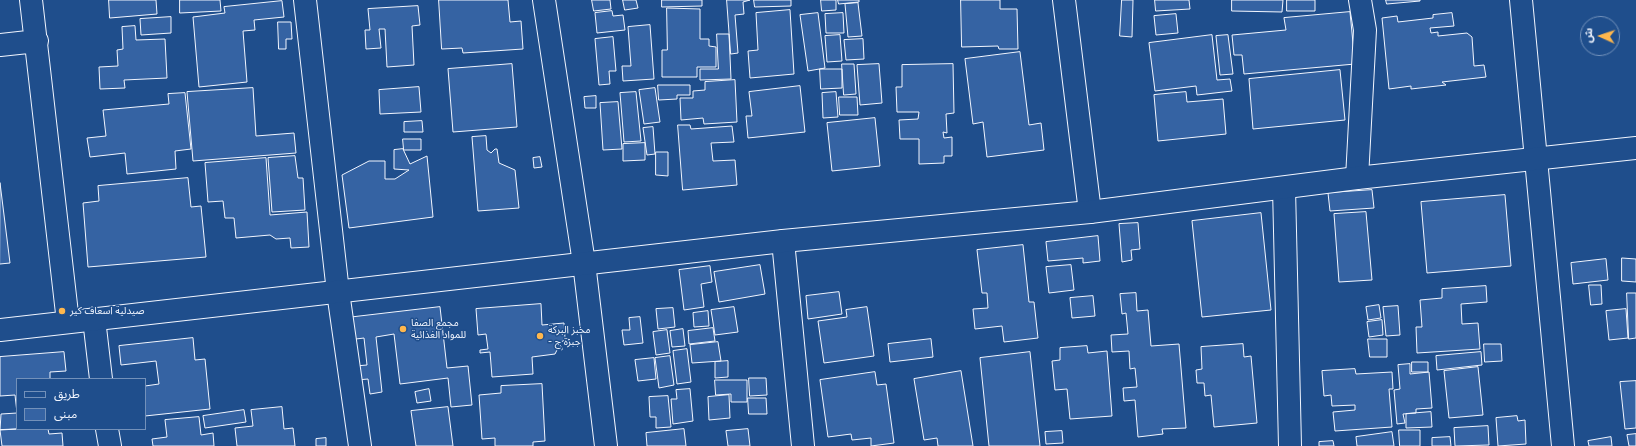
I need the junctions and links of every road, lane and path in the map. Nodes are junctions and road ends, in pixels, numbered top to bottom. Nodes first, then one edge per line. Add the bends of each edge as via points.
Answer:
1 (31, 0) edge
2 (305, 0) edge
3 (544, 0) edge
4 (1064, 0) edge
5 (1360, 0) edge
6 (1521, 0) edge
7 (37, 41) junction
8 (0, 44) edge
9 (1636, 148) edge
10 (1536, 159) junction
11 (1357, 178) junction
12 (1284, 188) junction
13 (1090, 212) junction
14 (784, 241) junction
15 (584, 262) junction
16 (338, 292) junction
17 (94, 319) junction
18 (68, 322) junction
19 (0, 330) edge
20 (101, 378) edge
21 (107, 430) edge
22 (110, 446) edge
23 (360, 446) edge
24 (606, 446) edge
25 (803, 446) edge
26 (1290, 446) edge
27 (1563, 446) edge

1 - 7 street
2 - 16 street
3 - 15 street
4 - 13 street
5 - 11 street via 1365,30
6 - 10 street
7 - 8 street
7 - 18 street
9 - 10 street
10 - 11 street
10 - 27 street
11 - 12 street
12 - 13 street
12 - 26 street
13 - 14 street
14 - 15 street
14 - 25 street
15 - 16 street
15 - 24 street
16 - 17 street
16 - 23 street
17 - 18 street
17 - 20 street
18 - 19 street
21 - 22 street

